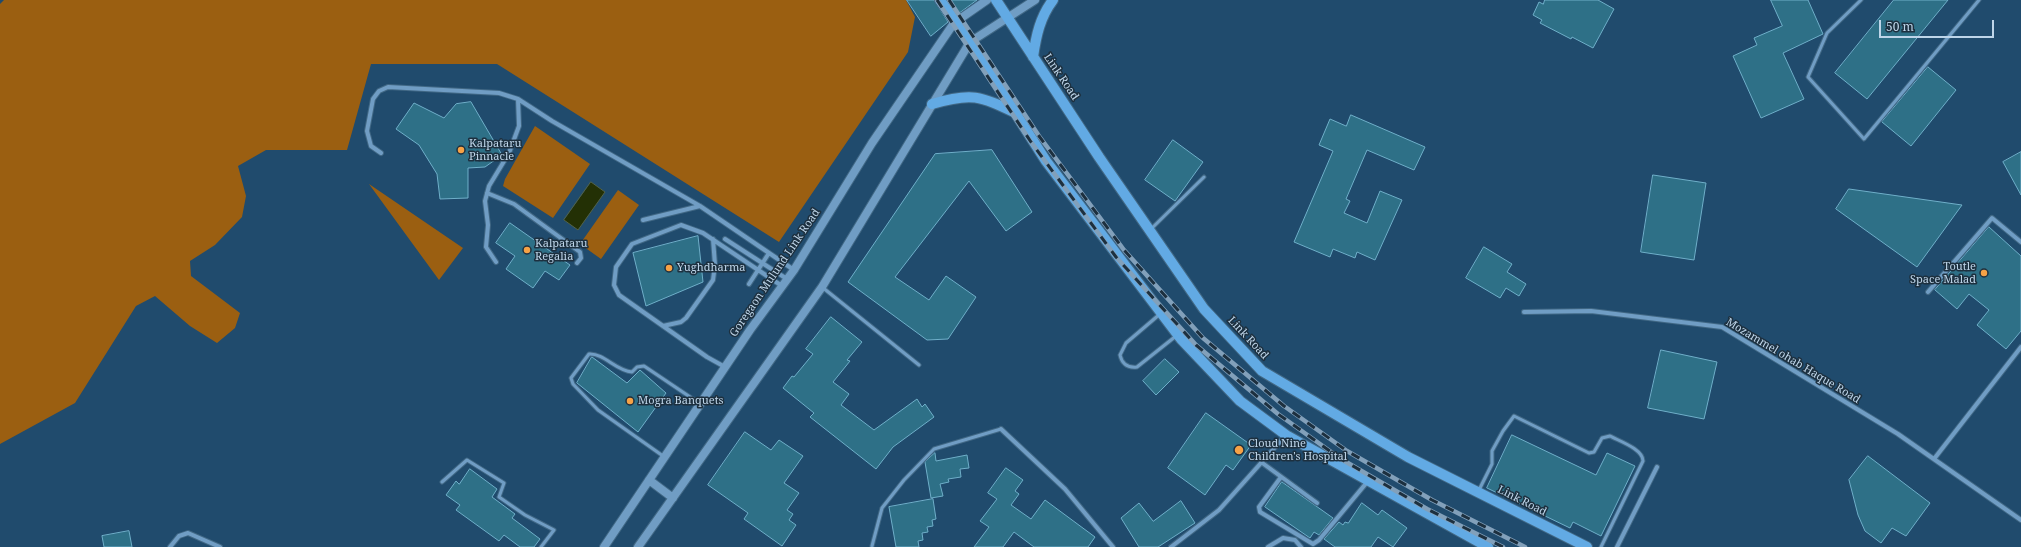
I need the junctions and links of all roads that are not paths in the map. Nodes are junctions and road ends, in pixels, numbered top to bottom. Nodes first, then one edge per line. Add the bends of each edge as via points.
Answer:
1 (940, 0) edge
2 (987, 0) edge
3 (996, 0) edge
4 (1036, 0) edge
5 (1052, 0) edge
6 (1861, 0) edge
7 (1979, 0) edge
8 (1007, 18) junction
9 (954, 23) junction
10 (970, 42) junction
11 (1033, 56) junction
12 (518, 99) junction
13 (932, 104) junction
14 (1016, 113) junction
15 (380, 153) dead end
16 (1204, 177) dead end
17 (487, 193) junction
18 (700, 206) junction
19 (643, 220) dead end
20 (1150, 231) junction
21 (713, 239) junction
22 (725, 239) dead end
23 (2021, 242) edge
24 (769, 253) junction
25 (496, 262) dead end
26 (577, 263) dead end
27 (762, 263) junction
28 (758, 270) junction
29 (794, 270) junction
30 (787, 278) junction
31 (749, 284) dead end
32 (782, 286) junction
33 (822, 287) junction
34 (1928, 292) dead end
35 (1524, 312) dead end
36 (1161, 313) junction
37 (663, 326) junction
38 (1177, 334) junction
39 (2021, 347) edge
40 (919, 365) dead end
41 (725, 367) junction
42 (700, 404) junction
43 (1001, 429) joint
44 (1286, 435) junction
45 (664, 458) junction
46 (1934, 459) junction
47 (1261, 462) junction
48 (1657, 467) dead end
49 (1281, 477) junction
50 (649, 480) junction
51 (1368, 480) junction
52 (442, 482) dead end
53 (1477, 492) junction
54 (673, 498) junction
55 (1317, 503) dead end
56 (2021, 520) edge
57 (872, 546) dead end
58 (170, 547) edge
59 (220, 547) edge
60 (541, 547) edge
61 (604, 547) edge
62 (638, 547) edge
63 (1113, 547) edge
64 (1171, 547) edge
65 (1268, 547) edge
66 (1300, 547) edge
67 (1488, 547) edge
68 (1587, 547) edge
69 (1601, 547) edge
70 (1617, 547) edge

1 - 9 main road
2 - 9 main road, Goregaon Mulund Link Road
3 - 8 main road, Link Road
4 - 8 main road
5 - 11 main road via 1035,38
6 - 7 lane via 1827,32 1808,77 1864,139
8 - 10 main road
8 - 11 main road, Link Road
9 - 10 main road
9 - 29 main road, Goregaon Mulund Link Road via 872,143
10 - 13 main road
10 - 14 main road
11 - 20 main road, Link Road
12 - 15 street via 499,93 388,87 379,91 373,99 367,131 371,146
12 - 17 street via 519,126 509,153 494,175
12 - 18 street via 552,122
13 - 14 main road via 965,97 984,98
13 - 33 main road
14 - 36 main road via 1046,161
16 - 20 lane
17 - 25 street via 486,247
17 - 26 street via 514,204 580,252 581,258
18 - 19 street
18 - 24 street
20 - 53 main road, Link Road via 1204,309 1262,371 1408,457
21 - 28 street
21 - 37 street via 713,280 686,318 681,322
21 - 37 street via 681,225 632,244 616,267 614,285 619,295
22 - 27 street
23 - 34 street via 1992,218
24 - 27 street
24 - 29 street
27 - 28 street
27 - 30 street
28 - 31 street
28 - 32 street
29 - 30 main road, Goregaon Mulund Link Road
30 - 32 main road, Goregaon Mulund Link Road
32 - 41 main road, Goregaon Mulund Link Road
33 - 40 lane
33 - 54 main road
35 - 46 street, Mozammel ohab Haque Road via 1591,312 1722,327 1898,434
36 - 38 main road
36 - 38 lane via 1126,343 1120,355 1121,359 1132,368 1137,367
37 - 41 street
38 - 44 main road via 1240,401
39 - 46 street
41 - 42 main road, Goregaon Mulund Link Road
42 - 45 main road, Goregaon Mulund Link Road
42 - 45 lane via 644,366 637,367 632,372 623,371 595,354 589,354 571,378 573,384 598,410
43 - 57 lane via 934,449 904,480 882,508
43 - 63 street via 1065,489
44 - 47 street
44 - 51 main road
45 - 50 main road, Goregaon Mulund Link Road
46 - 56 street, Mozammel ohab Haque Road
47 - 49 street
47 - 64 street via 1218,510
48 - 70 street
49 - 51 street via 1259,507 1260,512 1313,544
49 - 55 street
50 - 54 main road
50 - 61 main road, Goregaon Mulund Link Road
51 - 67 main road
52 - 60 lane via 467,460 504,483 499,497 525,515 554,530
53 - 68 main road, Link Road
53 - 69 lane via 1492,464 1492,451 1502,431 1514,416 1589,453 1596,450 1602,438 1610,436 1639,452 1643,461
54 - 62 main road
58 - 59 street via 179,536 188,533
65 - 66 street via 1283,538 1295,540

